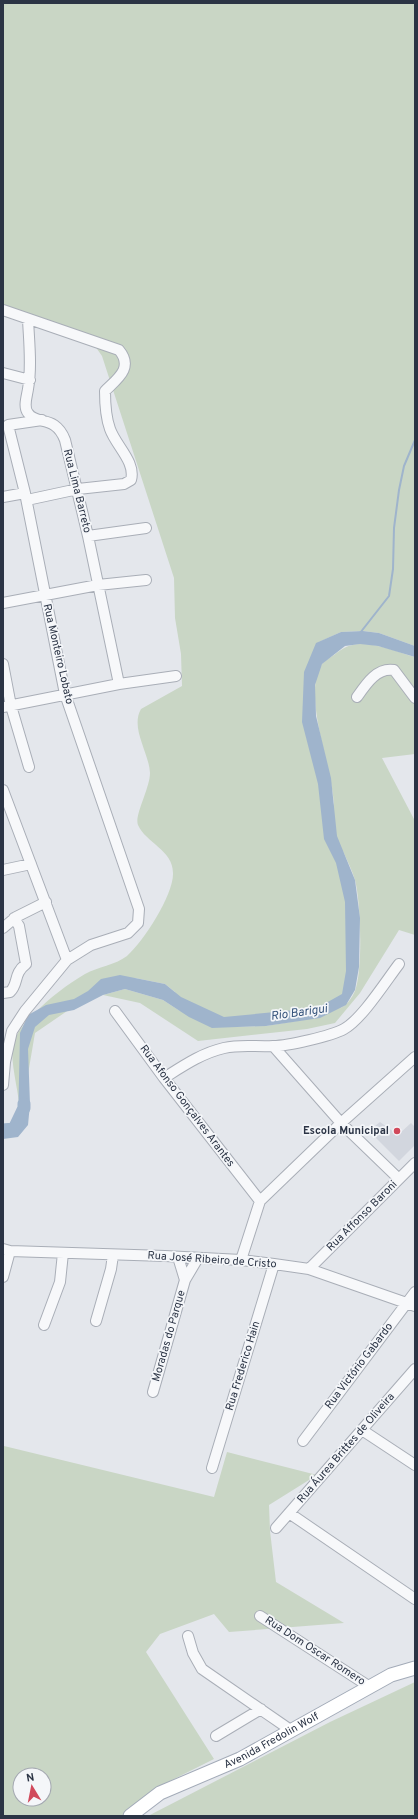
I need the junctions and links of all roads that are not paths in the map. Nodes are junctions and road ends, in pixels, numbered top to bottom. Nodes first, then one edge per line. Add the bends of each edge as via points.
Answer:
1 (3, 310) edge
2 (28, 319) junction
3 (3, 373) edge
4 (30, 380) junction
5 (42, 420) junction
6 (78, 489) junction
7 (26, 496) junction
8 (3, 497) edge
9 (146, 528) dead end
10 (88, 536) junction
11 (146, 580) dead end
12 (98, 585) junction
13 (45, 595) junction
14 (3, 603) edge
15 (3, 664) edge
16 (176, 676) dead end
17 (119, 684) junction
18 (65, 694) junction
19 (357, 697) dead end
20 (415, 698) edge
21 (7, 707) edge
22 (29, 767) dead end
23 (3, 790) edge
24 (7, 812) edge
25 (31, 864) junction
26 (3, 870) edge
27 (46, 902) junction
28 (14, 918) junction
29 (3, 928) edge
30 (67, 960) junction
31 (399, 964) dead end
32 (3, 993) edge
33 (115, 1011) dead end
34 (274, 1046) junction
35 (415, 1057) edge
36 (4, 1060) edge
37 (164, 1078) junction
38 (3, 1085) edge
39 (341, 1123) junction
40 (415, 1163) edge
41 (399, 1179) junction
42 (260, 1201) junction
43 (6, 1250) edge
44 (63, 1254) junction
45 (113, 1255) junction
46 (178, 1257) junction
47 (198, 1258) junction
48 (241, 1260) junction
49 (274, 1264) junction
50 (309, 1269) junction
51 (3, 1277) edge
52 (185, 1280) junction
53 (415, 1292) edge
54 (411, 1304) edge
55 (96, 1321) dead end
56 (44, 1325) dead end
57 (415, 1369) edge
58 (153, 1392) dead end
59 (362, 1430) junction
60 (303, 1441) dead end
61 (415, 1465) edge
62 (212, 1468) dead end
63 (289, 1513) junction
64 (276, 1528) dead end
65 (415, 1599) edge
66 (260, 1616) dead end
67 (188, 1636) dead end
68 (415, 1668) edge
69 (370, 1687) junction
70 (261, 1709) junction
71 (292, 1731) junction
72 (216, 1736) dead end
73 (130, 1816) edge

1 - 2 street
2 - 4 street, Rua Lima Barreto
2 - 6 street via 119,350 125,362 119,378 105,391 110,428 132,469 131,480 124,484
3 - 4 street
4 - 5 street, Rua Lima Barreto via 26,411 30,416
5 - 6 street, Rua Lima Barreto via 62,432
5 - 7 street, Rua Monteiro Lobato via 8,425
6 - 7 street
6 - 10 street, Rua Lima Barreto
7 - 8 street
7 - 13 street, Rua Monteiro Lobato
9 - 10 street
10 - 12 street, Rua Lima Barreto
11 - 12 street
12 - 13 street
12 - 17 street, Rua Lima Barreto
13 - 14 street
13 - 18 street, Rua Monteiro Lobato
15 - 21 street
16 - 17 street
17 - 18 street
18 - 21 street
18 - 30 street, Rua Monteiro Lobato via 139,909 138,923 128,933 91,945
19 - 20 street via 366,684 387,669 394,670
21 - 22 street
23 - 24 street
24 - 25 street
25 - 26 street
25 - 27 street
27 - 28 street
27 - 30 street
28 - 29 street
28 - 32 street via 19,926 26,964 18,971 13,990
30 - 36 street via 12,1031
31 - 34 street via 360,1015 345,1028 328,1036
33 - 37 street, Rua Afonso Gonçalves Arantes
34 - 37 street via 250,1044 224,1048 190,1061
34 - 39 street
35 - 39 street
36 - 38 street
37 - 42 street, Rua Afonso Gonçalves Arantes
39 - 41 street
39 - 42 street
40 - 41 street, Rua Affonso Baroni
41 - 50 street, Rua Affonso Baroni
42 - 48 street
43 - 44 street, Rua José Ribeiro de Cristo
43 - 51 street
44 - 45 street, Rua José Ribeiro de Cristo
44 - 56 street via 60,1282
45 - 46 street, Rua José Ribeiro de Cristo
45 - 55 street
46 - 47 street, Rua José Ribeiro de Cristo
46 - 52 street, Moradas do Parque
47 - 48 street, Rua José Ribeiro de Cristo
47 - 52 street, Moradas do Parque
48 - 49 street, Rua José Ribeiro de Cristo
49 - 50 street, Rua José Ribeiro de Cristo
49 - 62 street, Rua Frederico Hain
50 - 54 street, Rua José Ribeiro de Cristo
52 - 58 street, Moradas do Parque
53 - 54 street, Rua Victório Gabardo
54 - 60 street, Rua Victório Gabardo
57 - 59 street, Rua Áurea Brittes de Oliveira
59 - 61 street
59 - 63 street, Rua Áurea Brittes de Oliveira
63 - 64 street, Rua Áurea Brittes de Oliveira
63 - 65 street
66 - 69 street, Rua Dom Oscar Romero
67 - 70 street via 193,1654 202,1669
68 - 69 main road, Avenida Fredolin Wolf via 391,1675
69 - 71 main road, Avenida Fredolin Wolf
70 - 71 street
70 - 72 street
71 - 73 main road, Avenida Fredolin Wolf via 240,1759 160,1793

